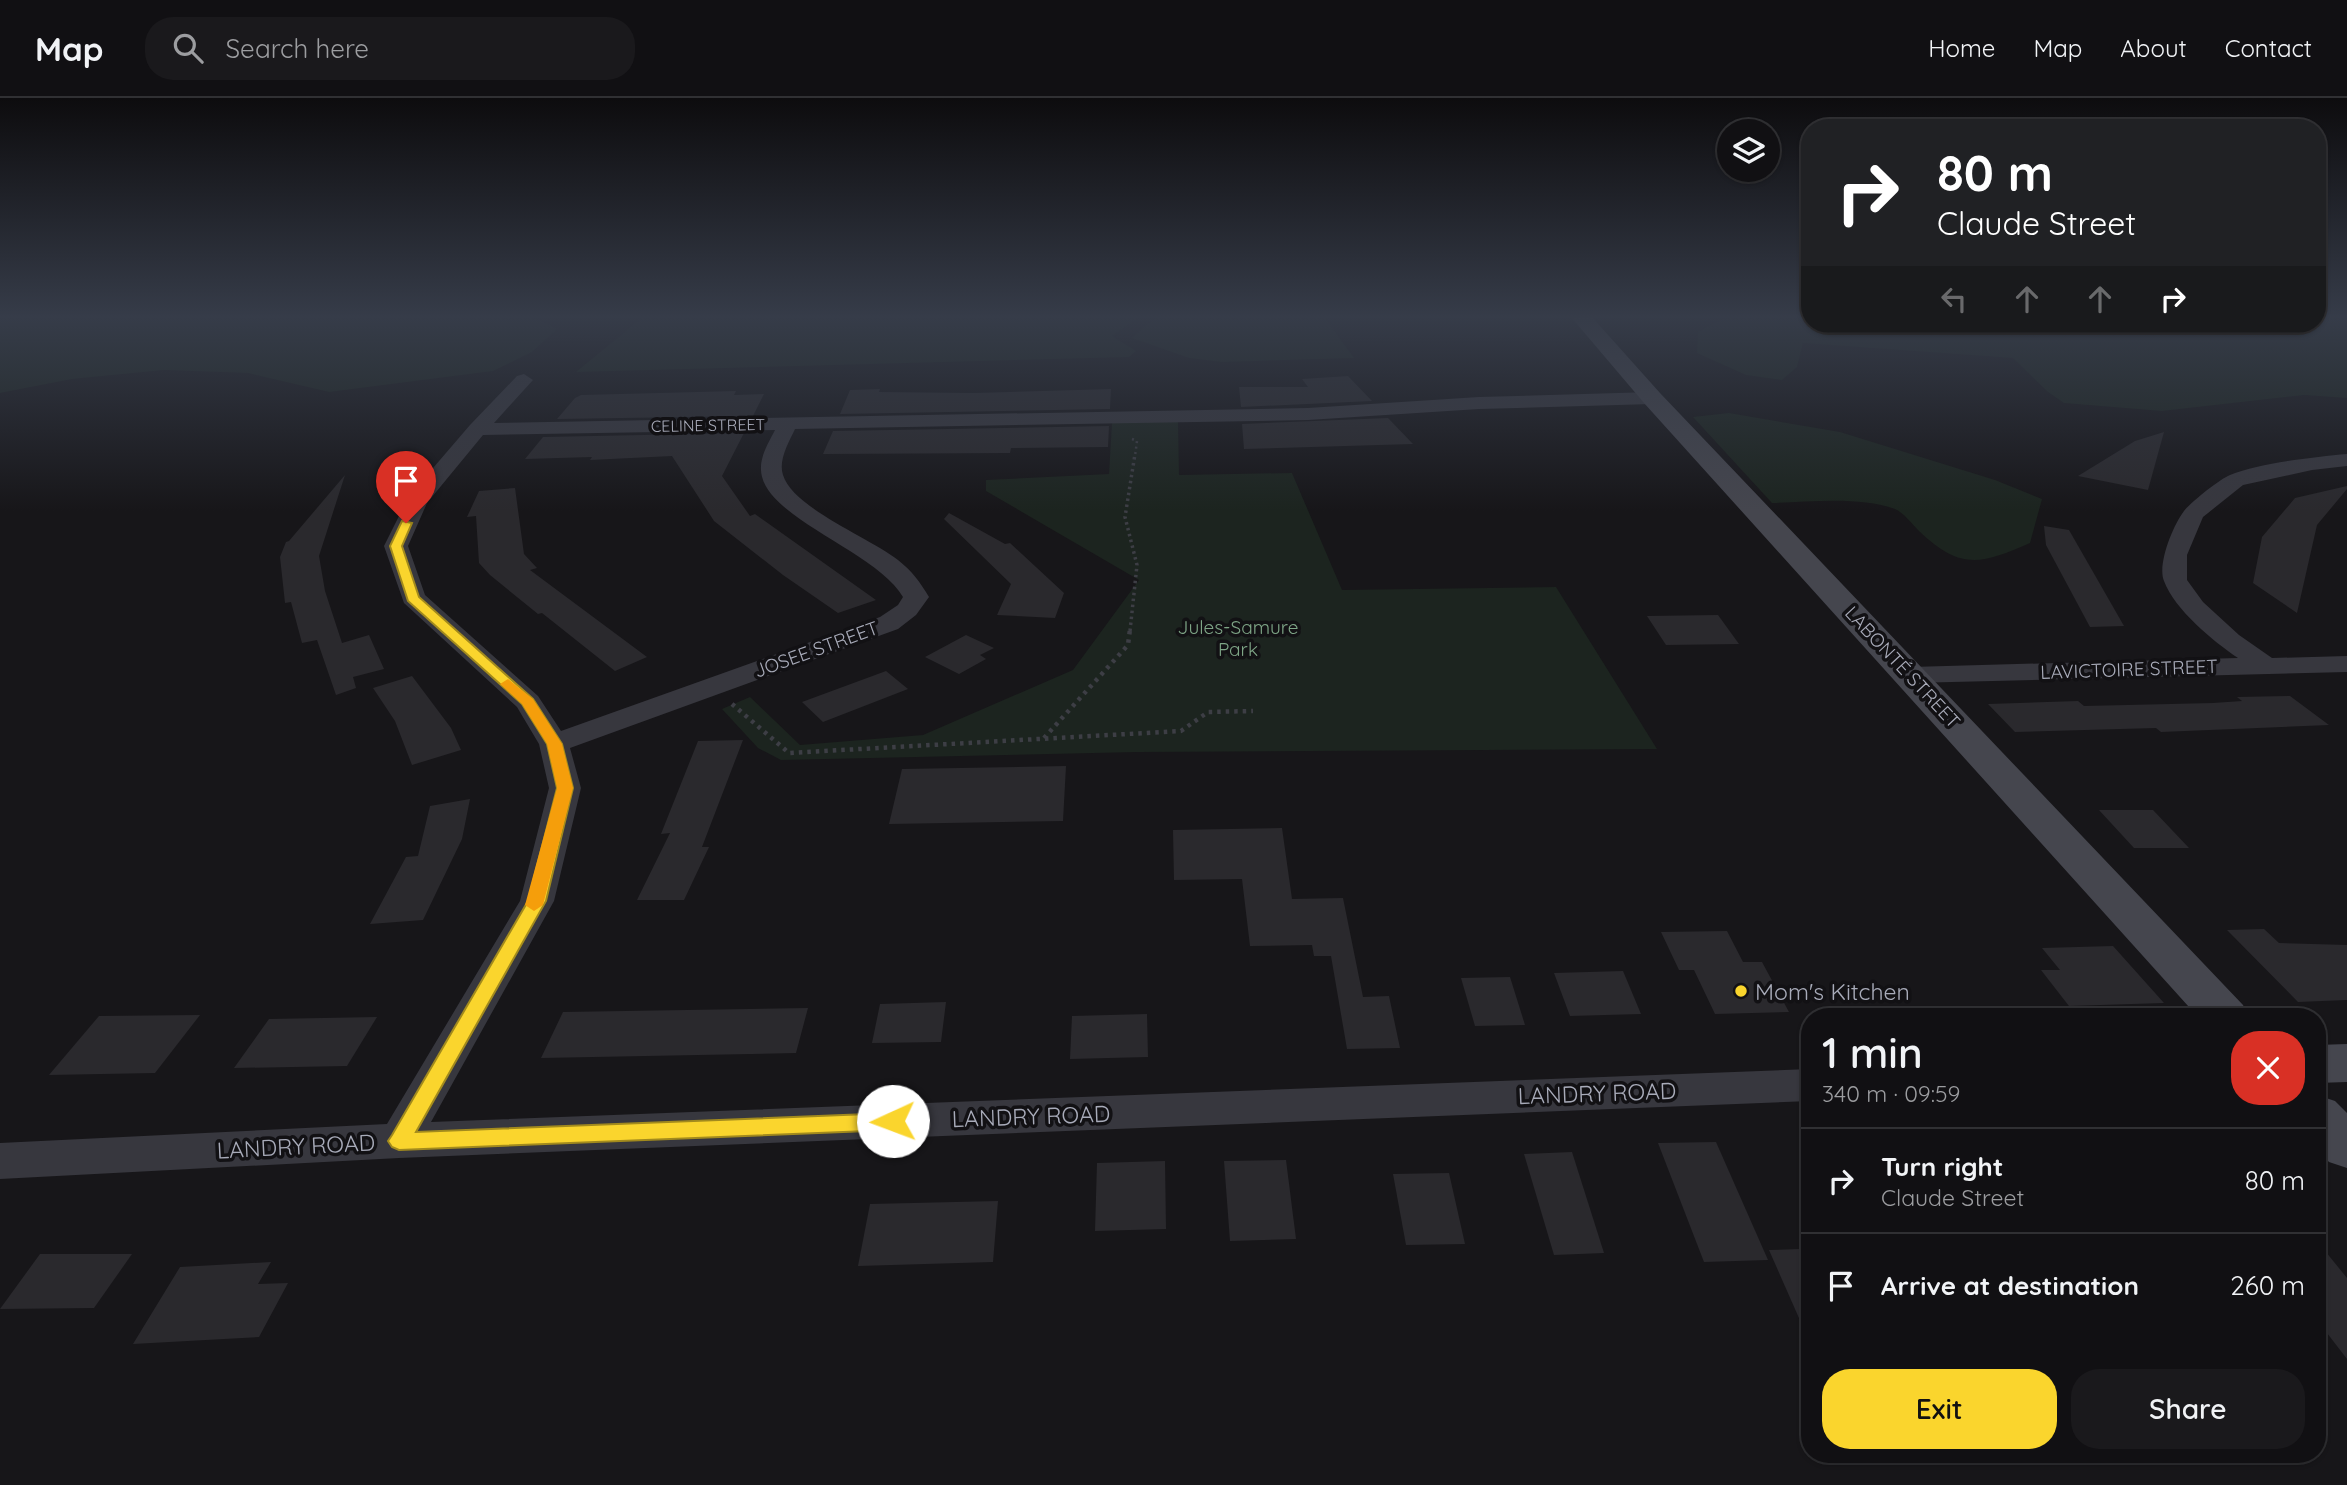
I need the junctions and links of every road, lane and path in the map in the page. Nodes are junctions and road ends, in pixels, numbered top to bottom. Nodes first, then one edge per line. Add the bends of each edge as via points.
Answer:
1 (522, 382) edge
2 (1638, 382) edge
3 (1652, 398) junction
4 (788, 424) junction
5 (477, 429) junction
6 (1124, 436) dead end
7 (2347, 460) edge
8 (2347, 664) edge
9 (2265, 665) junction
10 (1911, 676) junction
11 (713, 686) junction
12 (1253, 711) dead end
13 (1043, 738) junction
14 (554, 744) junction
15 (2218, 1008) edge
16 (2347, 1063) edge
17 (2326, 1064) edge
18 (1801, 1085) edge
19 (2326, 1125) edge
20 (399, 1141) junction
21 (2347, 1147) edge
22 (0, 1161) edge

1 - 5 street
2 - 3 street, LABONTÉ STREET
3 - 4 street, CELINE STREET via 1308,414
3 - 10 street, LABONTÉ STREET
4 - 5 street, CELINE STREET
4 - 11 street, JOSEE STREET via 774,452 771,474 780,492 885,563 912,584 916,597 889,623
5 - 14 street via 417,500 396,546 413,598 527,702
6 - 13 path via 1137,441 1125,517 1137,565 1128,645
7 - 9 street via 2236,480 2193,514 2175,555 2175,580 2194,607 2230,641
8 - 9 street, LAVICTOIRE STREET
9 - 10 street, LAVICTOIRE STREET
10 - 15 street, LABONTÉ STREET
11 - 13 path via 789,753
11 - 14 street, JOSEE STREET
12 - 13 path via 1208,712 1181,731
14 - 20 street via 565,788 537,901
16 - 17 street
18 - 20 street, LANDRY ROAD
19 - 21 street
20 - 22 street, LANDRY ROAD

